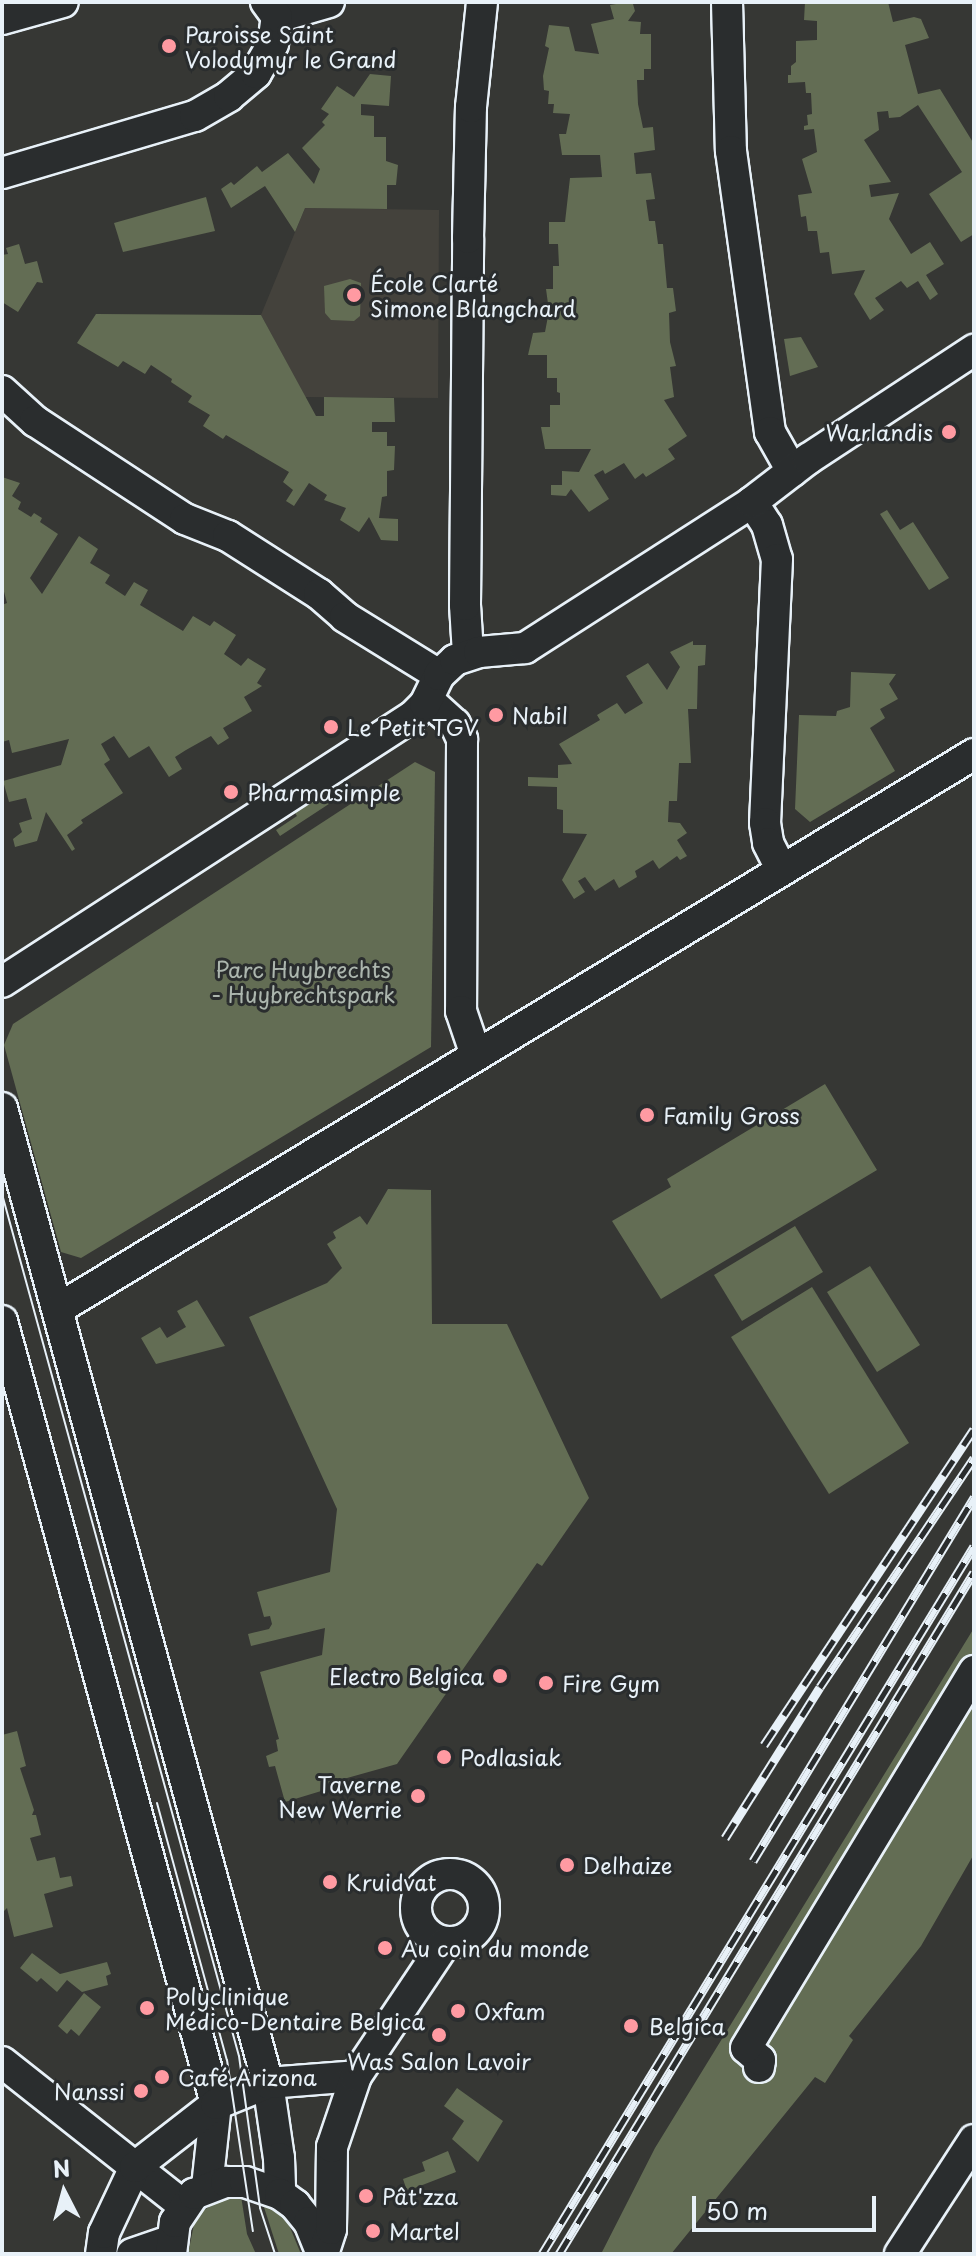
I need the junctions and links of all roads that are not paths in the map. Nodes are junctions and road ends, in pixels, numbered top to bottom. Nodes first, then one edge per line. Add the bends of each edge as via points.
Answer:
1 (63, 2) edge
2 (329, 2) edge
3 (482, 2) edge
4 (727, 2) edge
5 (272, 10) edge
6 (2, 19) edge
7 (2, 173) edge
8 (974, 350) edge
9 (2, 391) edge
10 (792, 471) junction
11 (752, 502) junction
12 (468, 654) junction
13 (433, 687) junction
14 (974, 754) edge
15 (782, 870) junction
16 (2, 982) edge
17 (476, 1055) junction
18 (2, 1108) edge
19 (58, 1309) junction
20 (4, 1338) edge
21 (974, 1671) edge
22 (445, 1943) dead end
23 (2, 2062) edge
24 (759, 2067) dead end
25 (356, 2076) junction
26 (268, 2083) junction
27 (216, 2104) junction
28 (974, 2140) edge
29 (135, 2167) junction
30 (280, 2194) junction
31 (195, 2196) junction
32 (170, 2247) edge
33 (101, 2254) edge
34 (132, 2254) edge
35 (323, 2254) edge
36 (900, 2254) edge

1 - 6 street
2 - 5 street
3 - 12 street via 471,107 468,238
4 - 10 street via 731,151 770,432
5 - 7 street via 273,44 256,73 229,96 195,116
8 - 10 street
9 - 13 street via 35,421 185,519 228,536 319,594
10 - 11 street
11 - 12 street via 525,648
11 - 15 street via 767,525 777,559 765,823
12 - 13 street
13 - 16 street via 412,717
13 - 17 street via 462,739 461,1011
14 - 15 street
15 - 17 street
17 - 19 street
18 - 19 street
19 - 26 street
20 - 27 street
21 - 24 street via 746,2048 760,2060
22 - 25 street
23 - 29 street
25 - 26 street
25 - 35 street via 332,2147 331,2229
26 - 27 street
26 - 30 street
27 - 29 street
27 - 31 street
28 - 36 street
29 - 31 street
29 - 33 street via 104,2233
30 - 31 street via 245,2182
30 - 35 street via 309,2222
31 - 32 street
32 - 34 street

